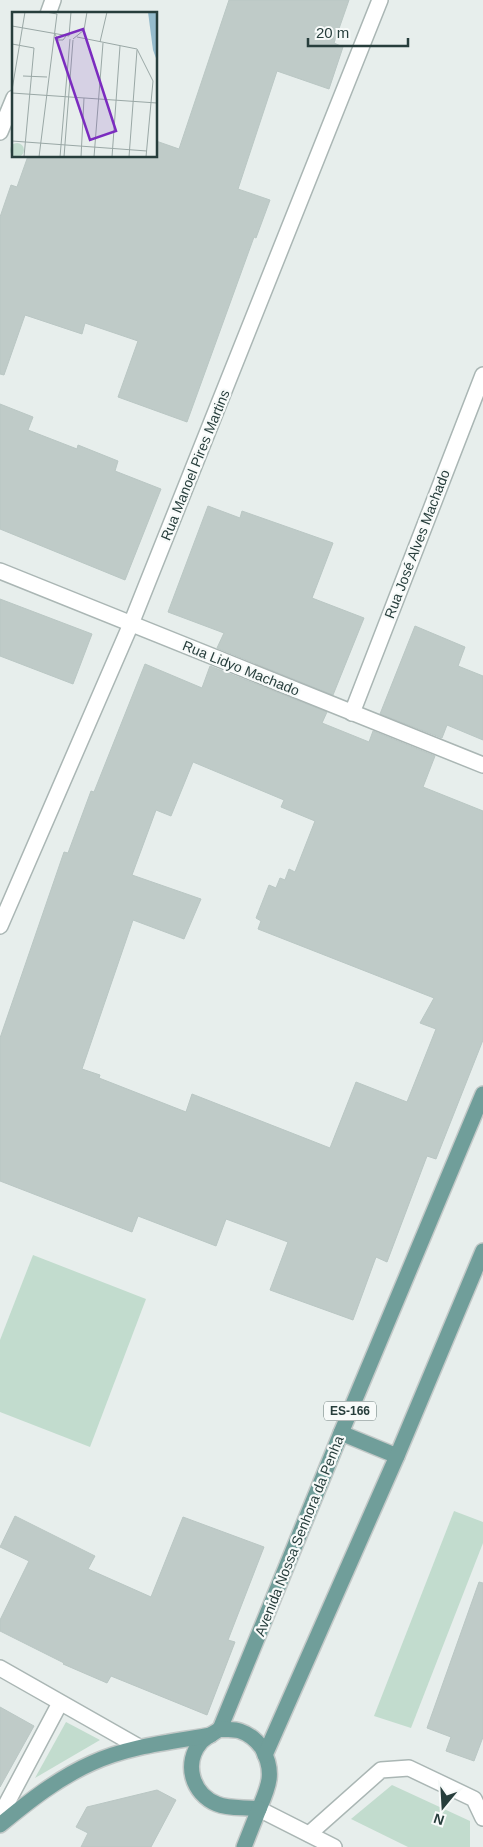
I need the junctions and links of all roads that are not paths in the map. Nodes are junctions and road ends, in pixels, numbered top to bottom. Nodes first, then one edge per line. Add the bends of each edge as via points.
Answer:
1 (53, 0) edge
2 (380, 0) edge
3 (49, 12) edge
4 (12, 103) edge
5 (0, 132) edge
6 (483, 375) edge
7 (0, 571) edge
8 (131, 624) junction
9 (352, 712) junction
10 (483, 765) edge
11 (0, 926) edge
12 (483, 1094) edge
13 (483, 1251) edge
14 (341, 1433) junction
15 (397, 1456) junction
16 (0, 1668) edge
17 (60, 1704) junction
18 (216, 1732) junction
19 (139, 1747) junction
20 (266, 1755) junction
21 (259, 1809) junction
22 (0, 1816) edge
23 (483, 1818) edge
24 (0, 1825) edge
25 (309, 1834) junction
26 (244, 1847) edge
27 (334, 1847) edge

1 - 3 street
2 - 8 street, Rua Manoel Pires Martins
4 - 5 street
6 - 9 street, Rua José Alves Machado
7 - 8 street, Rua Lidyo Machado
8 - 9 street, Rua Lidyo Machado
8 - 11 street, Rua Manoel Pires Martins
9 - 10 street, Rua Lidyo Machado
12 - 14 main road, Avenida Nossa Senhora da Penha / ES-166
13 - 15 main road
14 - 15 main road
14 - 18 main road, Avenida Nossa Senhora da Penha / ES-166
15 - 20 main road
16 - 17 street
17 - 19 street
17 - 22 street
18 - 19 main road
18 - 20 main road via 240,1731 251,1736
18 - 21 main road via 195,1752 191,1765 198,1789 217,1804
19 - 24 main road via 92,1763 52,1785
20 - 21 main road via 270,1778
21 - 25 street
21 - 26 main road
23 - 25 street via 474,1799 409,1768 381,1770
25 - 27 street

